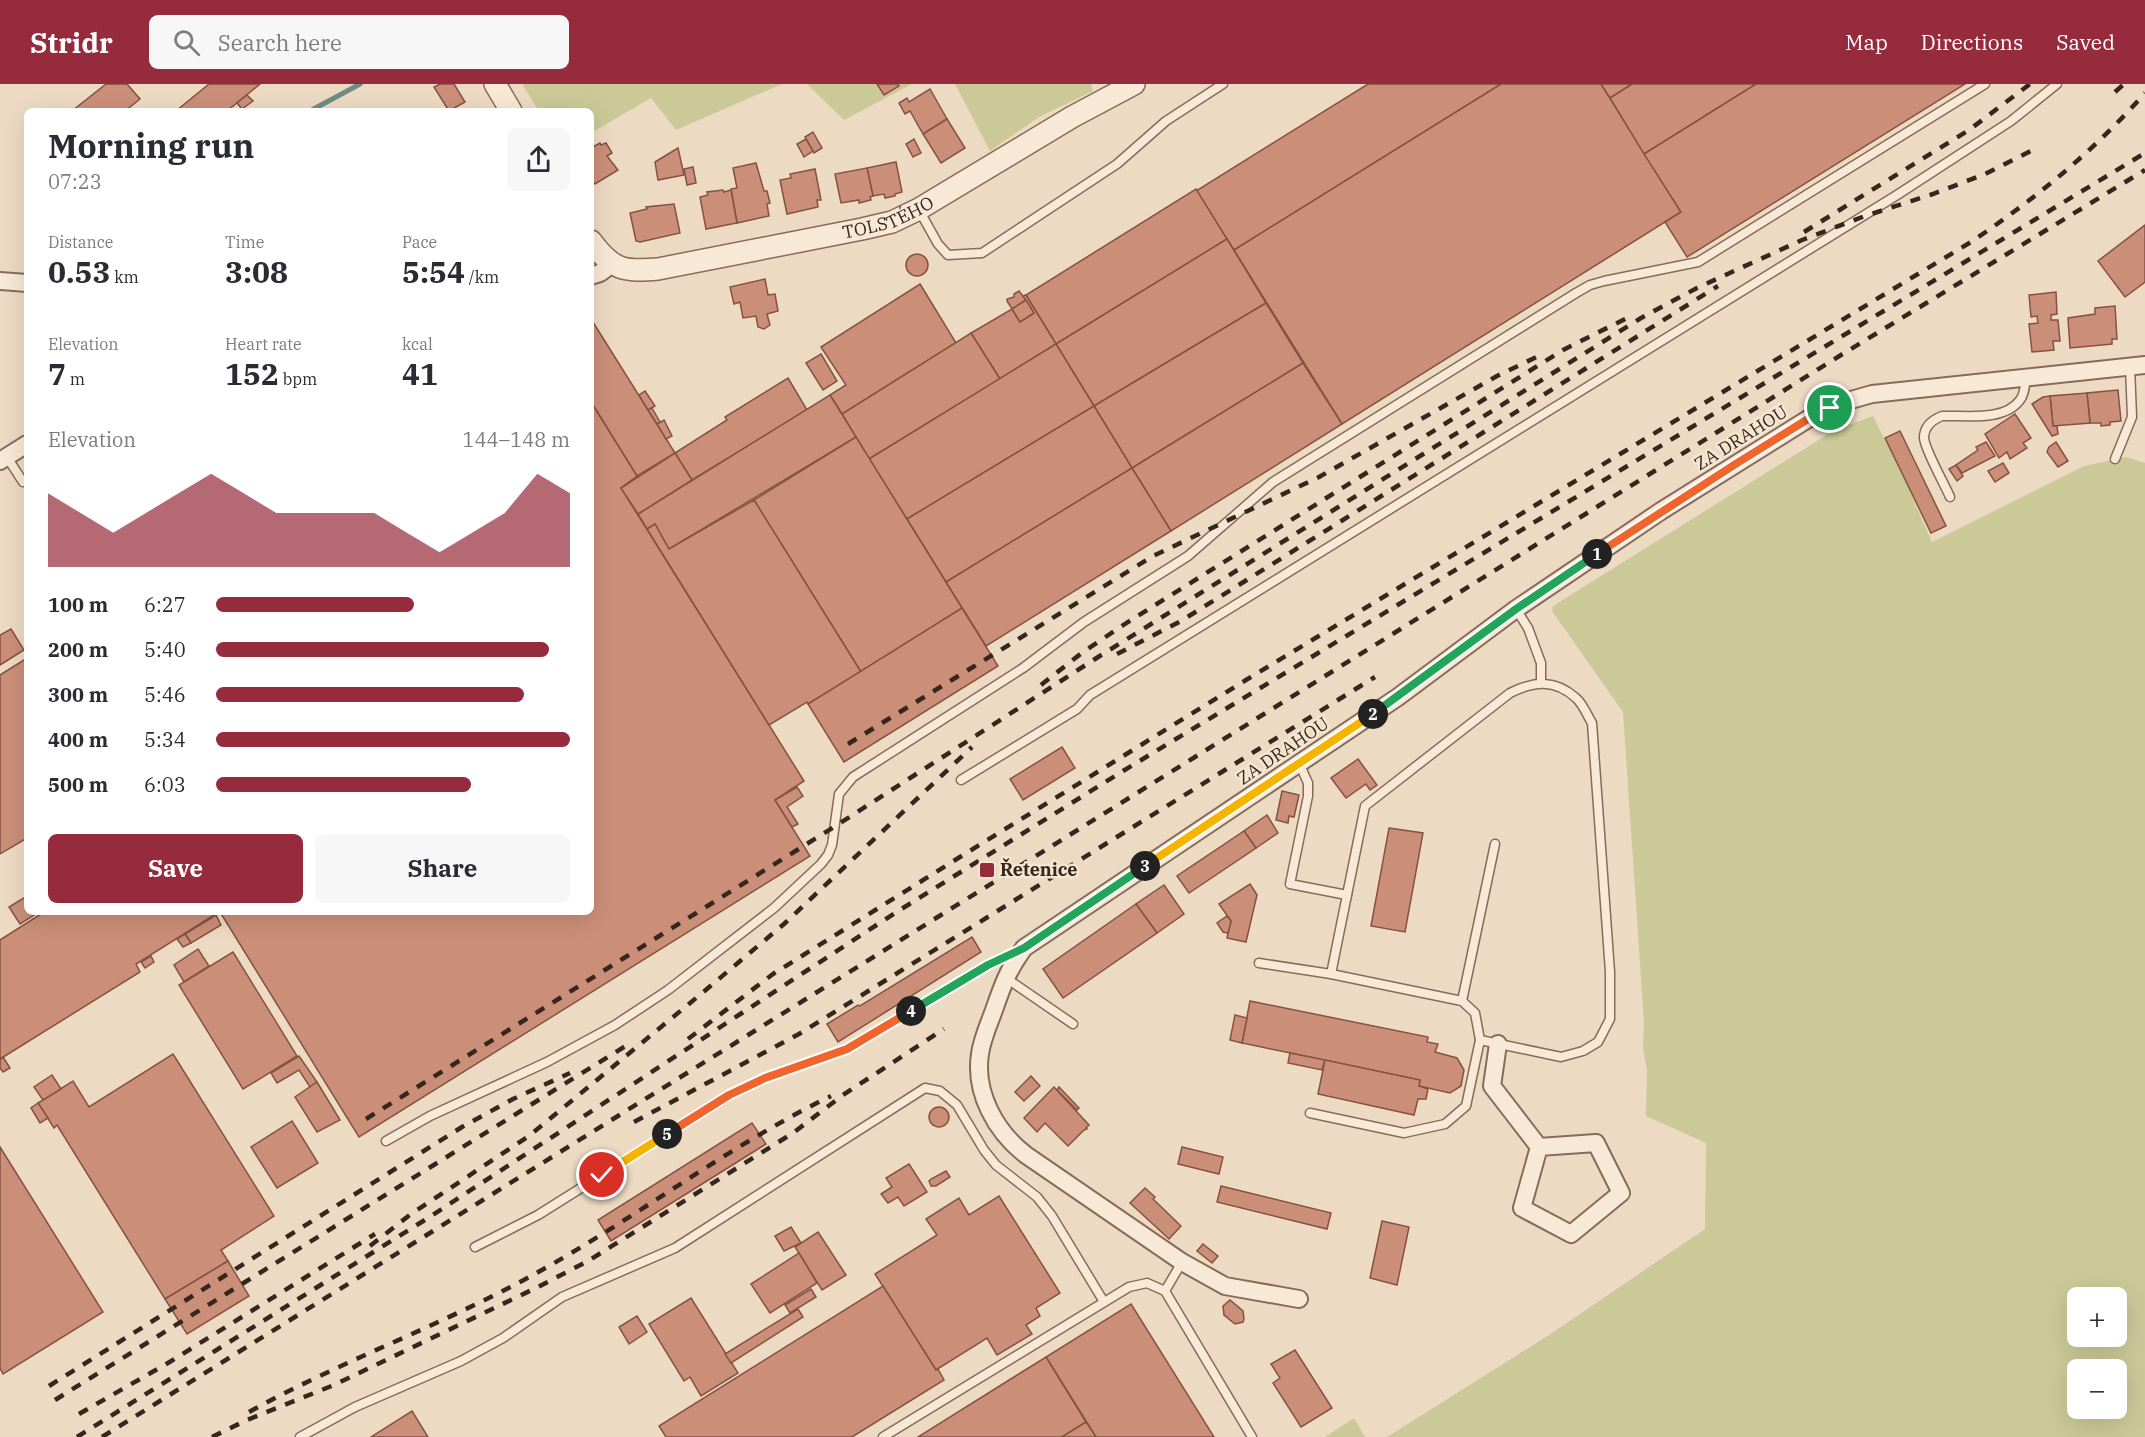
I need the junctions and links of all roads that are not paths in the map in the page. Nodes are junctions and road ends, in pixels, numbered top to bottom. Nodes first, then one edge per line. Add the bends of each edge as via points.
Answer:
1 (495, 84) edge
2 (1134, 84) edge
3 (1223, 84) edge
4 (1985, 84) edge
5 (2057, 84) edge
6 (509, 108) edge
7 (919, 209) junction
8 (594, 245) edge
9 (612, 264) junction
10 (594, 275) edge
11 (0, 281) edge
12 (24, 282) edge
13 (2138, 365) edge
14 (2026, 376) junction
15 (24, 446) edge
16 (3, 459) edge
17 (2115, 459) dead end
18 (23, 482) dead end
19 (1950, 496) dead end
20 (1516, 609) junction
21 (1541, 682) junction
22 (1299, 763) junction
23 (961, 780) dead end
24 (1495, 844) dead end
25 (1347, 895) junction
26 (1024, 948) junction
27 (1258, 963) dead end
28 (1331, 974) junction
29 (1006, 978) junction
30 (1462, 1001) junction
31 (1073, 1024) dead end
32 (1480, 1040) junction
33 (1498, 1044) junction
34 (1310, 1113) dead end
35 (386, 1141) dead end
36 (1539, 1147) junction
37 (475, 1247) dead end
38 (1182, 1262) junction
39 (1165, 1291) junction
40 (1299, 1299) dead end
41 (1104, 1302) junction
42 (300, 1437) edge
43 (883, 1437) edge
44 (1252, 1437) edge

1 - 6 street
2 - 7 street, TOLSTÉHO
3 - 7 lane via 1166,121 1117,165 982,253 948,255
4 - 35 lane via 1698,262 1590,285 1274,482 1188,556 853,777 839,794 832,844 821,864 774,908 668,990 547,1062 430,1116
5 - 23 lane via 2011,121 1897,195 1090,694 1077,709
7 - 9 street, TOLSTÉHO via 862,230 658,269 629,271
8 - 9 street
9 - 10 street
11 - 12 street
13 - 14 street, ZA DRAHOU
13 - 17 lane via 2132,417
14 - 19 lane via 2023,395 2010,409 1996,414 1942,416 1926,429 1925,441
14 - 20 street, ZA DRAHOU via 1872,394 1830,408 1680,499
15 - 16 street
16 - 18 lane
20 - 21 lane via 1541,663
20 - 22 street, ZA DRAHOU via 1398,697
21 - 25 lane via 1510,693 1365,806
21 - 33 lane via 1557,686 1577,699 1592,723 1611,972 1610,1019 1598,1042 1561,1057
22 - 25 lane via 1308,783 1308,796 1290,884
22 - 26 street, ZA DRAHOU
24 - 30 lane
25 - 28 lane
26 - 29 street
26 - 37 lane via 988,965 847,1049 729,1095 538,1215
27 - 28 lane
28 - 30 lane
29 - 31 lane
29 - 38 street via 980,1053 982,1089 994,1119 1026,1155
30 - 32 lane via 1475,1013
32 - 33 lane
32 - 34 lane via 1466,1106 1445,1124 1404,1133
33 - 36 street via 1492,1086
36 - 36 street via 1522,1208 1571,1234 1621,1193 1596,1143
38 - 39 lane
38 - 40 street via 1224,1286
39 - 41 lane via 1146,1283 1129,1287
39 - 44 lane
41 - 42 lane via 1037,1197 996,1165 957,1105 940,1091 925,1088 675,1248 562,1297 503,1338 461,1361 355,1407
41 - 43 lane

